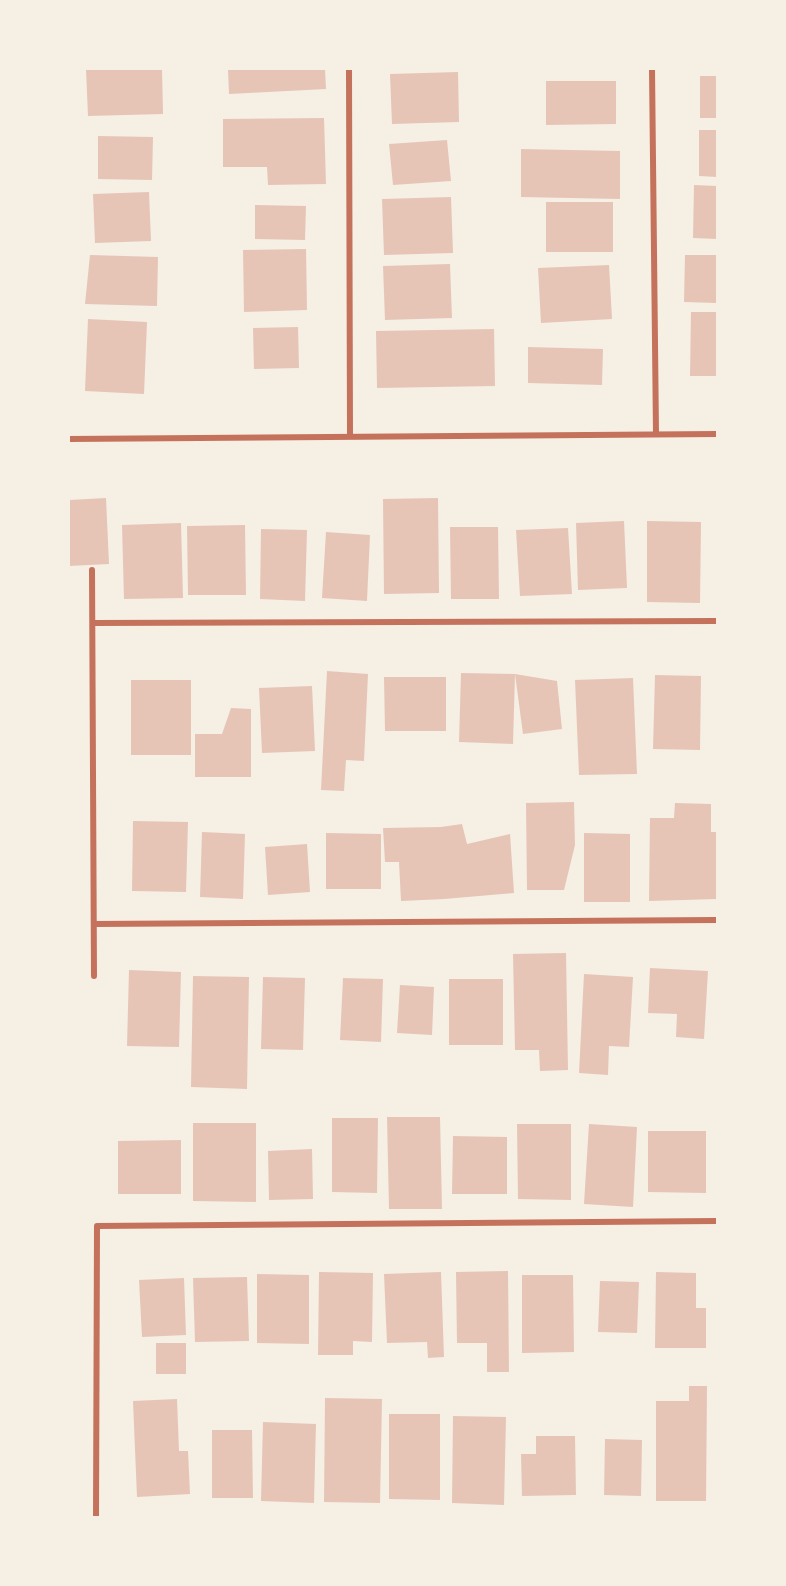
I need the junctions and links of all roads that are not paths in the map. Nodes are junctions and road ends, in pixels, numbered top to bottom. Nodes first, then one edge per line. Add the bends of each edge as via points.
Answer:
1 (350, 69) edge
2 (652, 69) edge
3 (717, 434) edge
4 (656, 435) junction
5 (350, 437) junction
6 (69, 439) edge
7 (92, 570) dead end
8 (717, 621) edge
9 (93, 623) junction
10 (717, 920) edge
11 (94, 924) junction
12 (94, 976) dead end
13 (717, 1221) edge
14 (96, 1517) edge

1 - 5 street
2 - 4 street
3 - 4 street
4 - 5 street
5 - 6 street
7 - 9 street
8 - 9 street
9 - 11 street
10 - 11 street
11 - 12 street
13 - 14 street via 97,1226

